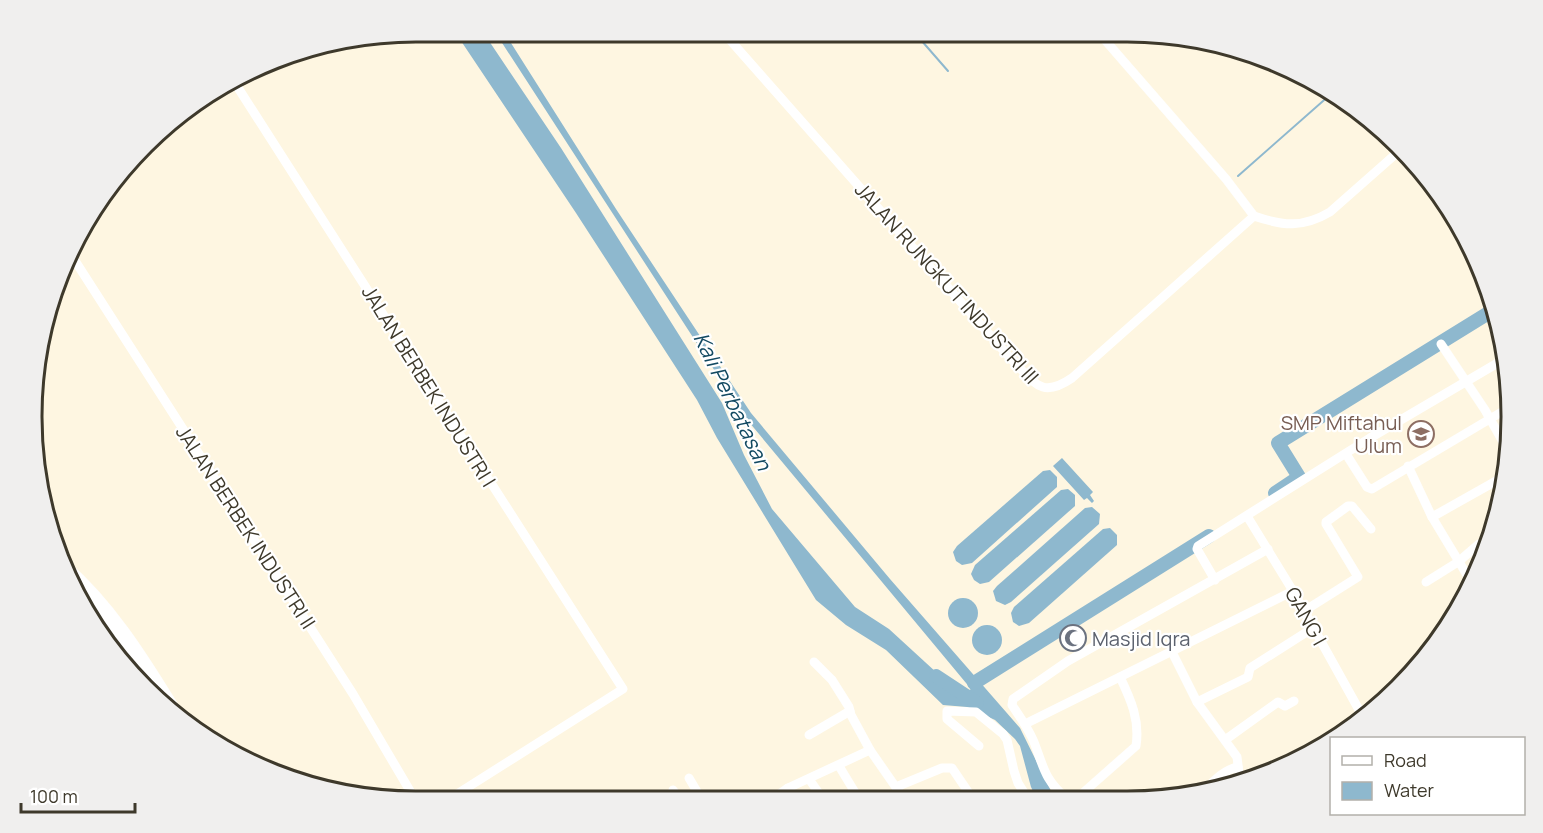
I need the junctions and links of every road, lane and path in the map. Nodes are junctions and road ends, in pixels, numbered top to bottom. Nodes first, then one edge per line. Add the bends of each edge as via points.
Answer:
1 (732, 42) edge
2 (1107, 42) edge
3 (238, 88) edge
4 (1394, 155) edge
5 (1254, 216) junction
6 (76, 262) edge
7 (1441, 344) dead end
8 (1497, 363) edge
9 (1465, 382) junction
10 (1501, 412) edge
11 (1490, 419) junction
12 (1500, 437) edge
13 (1346, 454) junction
14 (1408, 466) junction
15 (1495, 481) edge
16 (1247, 516) junction
17 (1432, 517) junction
18 (1371, 529) dead end
19 (1478, 545) edge
20 (1268, 549) junction
21 (1458, 562) junction
22 (1466, 574) edge
23 (1215, 580) junction
24 (1426, 582) dead end
25 (85, 590) edge
26 (1293, 591) junction
27 (1304, 611) junction
28 (1313, 628) junction
29 (1172, 650) junction
30 (814, 662) dead end
31 (1120, 677) junction
32 (158, 686) edge
33 (1294, 701) dead end
34 (1197, 702) junction
35 (1359, 710) edge
36 (850, 711) junction
37 (1025, 724) junction
38 (809, 735) dead end
39 (1225, 740) junction
40 (979, 746) dead end
41 (870, 750) junction
42 (839, 766) junction
43 (1238, 767) junction
44 (1240, 773) edge
45 (689, 778) dead end
46 (809, 779) junction
47 (1215, 780) edge
48 (896, 787) junction
49 (788, 789) joint
50 (410, 791) edge
51 (462, 791) edge
52 (697, 791) edge
53 (785, 791) edge
54 (817, 791) edge
55 (854, 791) edge
56 (899, 791) edge
57 (968, 791) edge
58 (1022, 791) edge
59 (1059, 791) edge
60 (1085, 791) edge

1 - 5 street, JALAN RUNGKUT INDUSTRI III via 1011,359 1041,387 1055,388 1072,378
2 - 5 street via 1220,171
3 - 51 street, JALAN BERBEK INDUSTRI I via 623,689
4 - 5 street via 1318,219 1284,224
6 - 50 street, JALAN BERBEK INDUSTRI II via 353,694
7 - 9 street
8 - 9 street
9 - 11 street
9 - 13 street
10 - 11 street
11 - 12 street
11 - 14 street
13 - 14 street via 1369,489
13 - 16 street
14 - 17 street
15 - 17 street
16 - 20 street, GANG I
16 - 23 street via 1197,547
17 - 21 street
18 - 27 street via 1352,506 1326,522 1358,578
19 - 21 street
20 - 23 street
20 - 26 street, GANG I
21 - 22 street
21 - 24 street
23 - 37 street via 1068,661 1012,700
25 - 32 highway via 105,611
26 - 27 street, GANG I
26 - 29 street
27 - 28 street, GANG I
28 - 34 street via 1250,668 1248,677
28 - 35 street, GANG I
29 - 31 street
29 - 34 street
30 - 36 street via 832,680
31 - 37 street
31 - 60 street via 1135,708 1136,746
33 - 39 street via 1285,706 1278,702
34 - 39 street
36 - 38 street
36 - 41 street
37 - 59 street via 1045,776
39 - 43 street via 1237,757
40 - 58 street via 946,719 947,711 976,712 1004,734
41 - 42 street
41 - 48 street
42 - 46 street
42 - 55 street
43 - 44 street
43 - 47 street
45 - 52 street
46 - 49 street
46 - 54 street
48 - 56 street
48 - 57 street via 942,768 952,768
49 - 53 street

